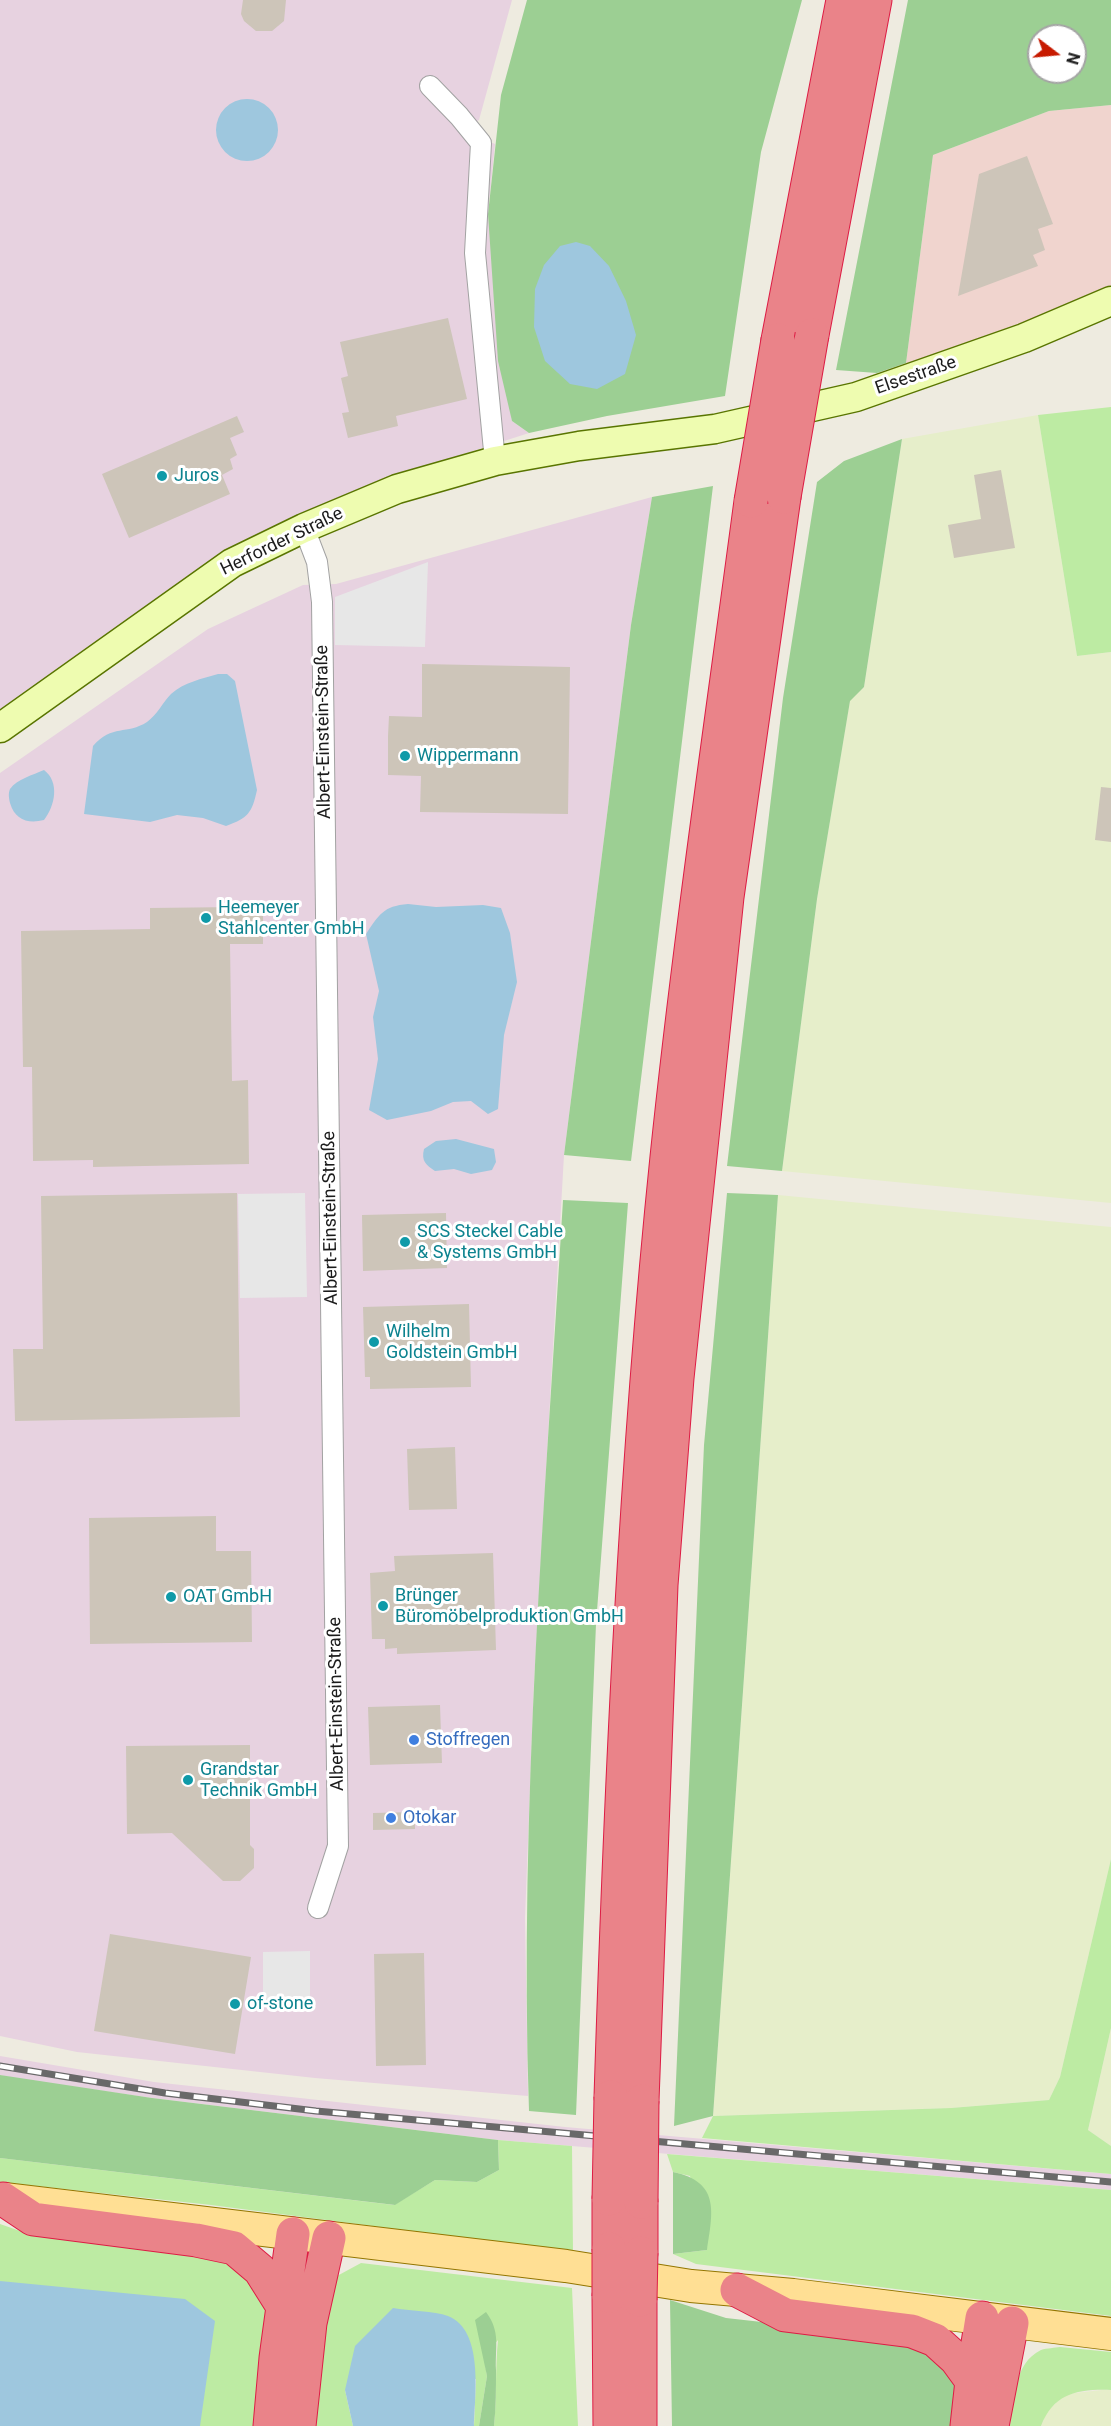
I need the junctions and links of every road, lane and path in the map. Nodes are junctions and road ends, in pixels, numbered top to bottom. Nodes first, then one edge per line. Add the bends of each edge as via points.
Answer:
1 (843, 0) edge
2 (875, 0) edge
3 (430, 86) dead end
4 (1111, 300) edge
5 (715, 429) joint
6 (495, 461) junction
7 (304, 528) junction
8 (0, 728) edge
9 (318, 1908) dead end
10 (627, 2099) junction
11 (1, 2199) edge
12 (293, 2234) junction
13 (329, 2238) junction
14 (738, 2290) junction
15 (625, 2298) junction
16 (282, 2305) junction
17 (997, 2321) junction
18 (1111, 2334) edge
19 (608, 2343) junction
20 (972, 2381) junction
21 (270, 2426) edge
22 (299, 2426) edge
23 (586, 2426) edge
24 (610, 2426) edge
25 (640, 2426) edge
26 (967, 2426) edge
27 (992, 2426) edge

1 - 10 highway, bridge via 751,501 696,897 667,1159 645,1401 620,1812
2 - 10 highway, bridge via 784,497 727,897 677,1378
3 - 6 street via 481,143 475,253
4 - 5 street, Elsestraße via 1024,338 856,397
5 - 6 street, Herforder Straße
6 - 7 street, Herforder Straße via 397,489
7 - 8 street, Herforder Straße via 232,563
7 - 9 street, Albert-Einstein-Straße via 317,562 322,602 338,1846
10 - 15 highway, bridge via 641,2202 641,2253
10 - 15 highway, bridge via 609,2199 609,2249
11 - 12 main road
11 - 16 highway via 33,2219 234,2248 260,2270
12 - 13 main road
12 - 16 highway
13 - 14 main road
13 - 22 highway via 310,2323
14 - 17 main road
14 - 20 highway via 785,2315 912,2331 934,2340
15 - 19 highway
15 - 25 highway
16 - 21 highway
17 - 18 main road
17 - 20 highway
17 - 27 highway
19 - 23 highway via 590,2399
19 - 24 highway
20 - 26 highway

